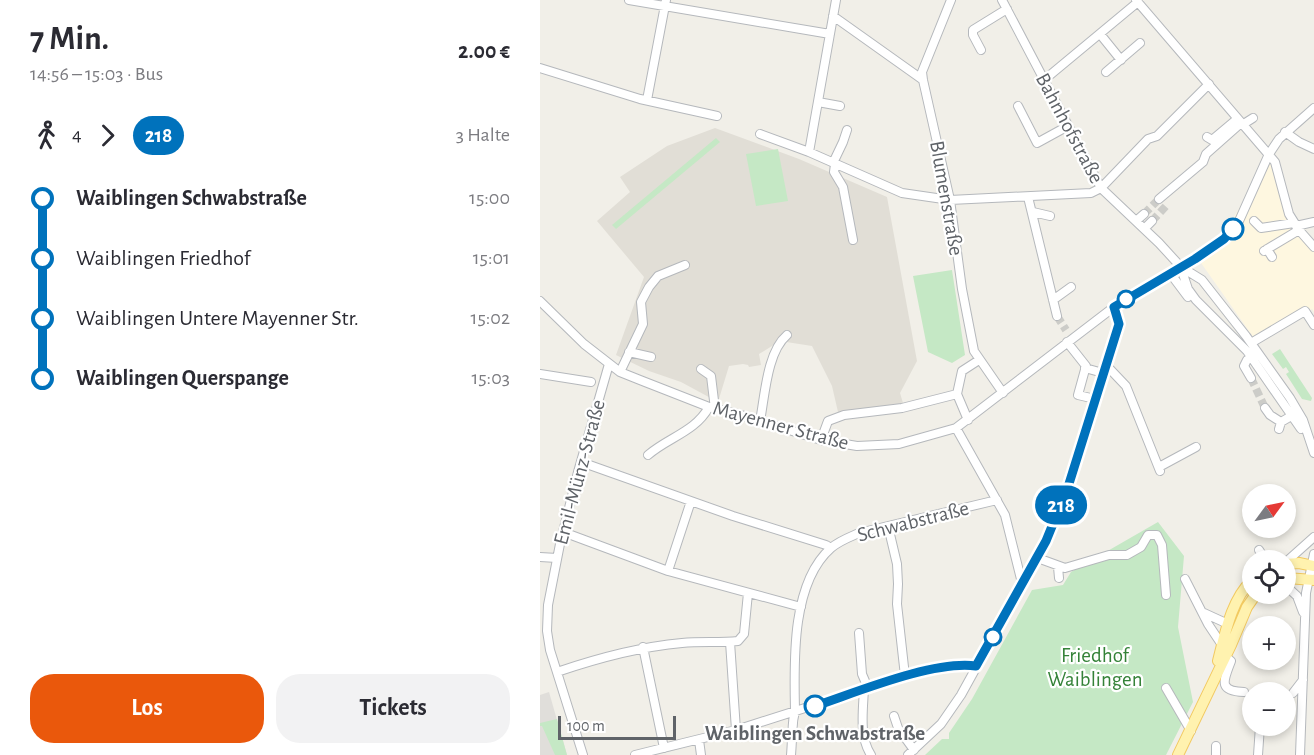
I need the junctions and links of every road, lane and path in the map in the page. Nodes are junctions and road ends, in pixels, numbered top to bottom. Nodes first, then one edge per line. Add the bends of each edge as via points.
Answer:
1 (629, 0) edge
2 (836, 0) edge
3 (951, 0) edge
4 (1002, 0) edge
5 (1137, 1) edge
6 (665, 3) edge
7 (1007, 9) junction
8 (833, 16) junction
9 (830, 34) junction
10 (1100, 34) junction
11 (1140, 43) dead end
12 (981, 50) dead end
13 (1121, 60) junction
14 (540, 68) edge
15 (1106, 72) dead end
16 (923, 80) junction
17 (1044, 80) junction
18 (1209, 84) junction
19 (647, 100) junction
20 (818, 102) junction
21 (840, 106) dead end
22 (1018, 106) dead end
23 (1314, 108) edge
24 (717, 116) dead end
25 (1253, 118) dead end
26 (1240, 122) junction
27 (1068, 126) junction
28 (847, 130) dead end
29 (1282, 131) junction
30 (760, 134) dead end
31 (1207, 137) dead end
32 (1314, 149) edge
33 (809, 152) junction
34 (1269, 154) junction
35 (834, 163) junction
36 (1101, 188) junction
37 (1028, 197) junction
38 (950, 200) junction
39 (1164, 200) tunnel mouth
40 (1033, 212) junction
41 (1144, 213) tunnel mouth
42 (1050, 216) dead end
43 (1136, 221) junction
44 (1152, 221) tunnel mouth
45 (1254, 221) dead end
46 (1314, 222) edge
47 (1296, 226) junction
48 (1144, 229) junction
49 (853, 240) dead end
50 (1314, 247) edge
51 (1272, 257) dead end
52 (686, 265) dead end
53 (1181, 267) junction
54 (1170, 273) junction
55 (1071, 287) dead end
56 (1214, 296) junction
57 (1053, 300) junction
58 (1196, 300) junction
59 (540, 301) edge
60 (1114, 307) junction
61 (1057, 316) tunnel mouth
62 (1216, 320) junction
63 (1314, 325) edge
64 (1066, 330) tunnel mouth
65 (1255, 332) dead end
66 (787, 335) dead end
67 (1248, 339) junction
68 (1071, 340) junction
69 (629, 352) junction
70 (651, 357) dead end
71 (1254, 358) junction
72 (979, 360) junction
73 (609, 364) junction
74 (1085, 368) junction
75 (701, 369) dead end
76 (1105, 369) junction
77 (620, 372) junction
78 (540, 374) edge
79 (1251, 378) tunnel mouth
80 (591, 382) dead end
81 (1003, 393) junction
82 (957, 394) junction
83 (1095, 399) junction
84 (712, 408) junction
85 (1265, 408) tunnel mouth
86 (1289, 418) junction
87 (968, 420) junction
88 (760, 421) junction
89 (956, 428) junction
90 (821, 440) junction
91 (1196, 447) dead end
92 (1314, 452) edge
93 (648, 455) dead end
94 (581, 462) junction
95 (997, 500) junction
96 (691, 501) junction
97 (888, 526) junction
98 (563, 532) junction
99 (1314, 537) edge
100 (831, 548) junction
101 (1296, 554) edge
102 (1314, 554) edge
103 (1037, 556) junction
104 (540, 557) edge
105 (557, 558) junction
106 (1015, 558) junction
107 (1296, 563) edge
108 (1313, 566) edge
109 (1058, 567) junction
110 (668, 571) junction
111 (1059, 578) dead end
112 (1185, 579) dead end
113 (1296, 579) edge
114 (1311, 580) edge
115 (1022, 583) junction
116 (748, 593) junction
117 (1242, 593) edge
118 (1166, 595) dead end
119 (1296, 595) edge
120 (1249, 604) edge
121 (801, 606) junction
122 (1314, 606) edge
123 (1204, 613) junction
124 (1305, 617) junction
125 (1228, 624) junction
126 (859, 633) dead end
127 (730, 642) junction
128 (1222, 645) junction
129 (642, 647) junction
130 (1226, 656) junction
131 (976, 666) junction
132 (557, 672) junction
133 (905, 676) junction
134 (1303, 680) junction
135 (1212, 681) junction
136 (1166, 688) dead end
137 (866, 689) junction
138 (1296, 689) edge
139 (1242, 692) edge
140 (795, 712) junction
141 (894, 716) dead end
142 (941, 724) junction
143 (736, 730) junction
144 (1191, 731) junction
145 (944, 733) dead end
146 (1259, 736) edge
147 (699, 740) junction
148 (664, 748) junction
149 (911, 752) edge
150 (583, 755) edge
151 (635, 755) edge
152 (700, 755) edge
153 (791, 755) edge
154 (871, 755) edge
155 (1178, 755) edge
156 (1258, 755) edge
157 (1300, 755) edge

1 - 6 street
2 - 8 street
3 - 16 street, Blumenstraße via 922,72
4 - 7 street, Bahnhofstraße
5 - 10 street
5 - 18 street
6 - 9 street
6 - 19 street
7 - 12 street via 973,30
7 - 17 street, Bahnhofstraße
8 - 9 street
8 - 16 street
9 - 20 street
10 - 13 street
10 - 17 street
11 - 13 street
13 - 15 street
14 - 19 street
16 - 38 street, Blumenstraße
17 - 27 street, Bahnhofstraße
18 - 26 street
18 - 36 street via 1151,134
19 - 24 street
20 - 21 street
20 - 33 street
22 - 27 street via 1037,143
23 - 29 street, Mayenner Straße
25 - 26 street
26 - 31 street via 1212,140
26 - 34 street
26 - 39 street
27 - 36 street, Bahnhofstraße
28 - 35 street
29 - 32 street
29 - 34 street, Mayenner Straße
30 - 33 street
33 - 35 street
34 - 47 street
34 - 53 street, Mayenner Straße via 1239,221 1224,239
35 - 38 street via 902,193
35 - 49 street
36 - 37 street via 1091,193
36 - 43 street, Bahnhofstraße
37 - 38 street
37 - 40 street
38 - 72 street, Blumenstraße via 970,335
40 - 42 street
40 - 57 street
41 - 43 street
43 - 48 street, Bahnhofstraße
44 - 48 street
45 - 47 street via 1261,228
46 - 47 street
47 - 50 street
47 - 51 street via 1265,250
48 - 53 street, Bahnhofstraße
52 - 69 street via 658,276 649,287 641,302 643,324
53 - 54 street, Mayenner Straße
53 - 56 street via 1202,280
53 - 58 street
54 - 60 street, Mayenner Straße
54 - 71 street via 1196,307
55 - 57 street
56 - 58 street via 1202,295
56 - 67 street
57 - 61 street
58 - 62 street
59 - 73 street, Mayenner Straße
60 - 68 street, Mayenner Straße
60 - 76 street via 1119,324
62 - 67 street
62 - 71 street
63 - 67 street via 1305,311
64 - 68 street
65 - 67 street
66 - 88 street via 774,351
67 - 71 street
68 - 74 street
68 - 81 street, Mayenner Straße
69 - 70 street
69 - 77 street
71 - 79 street via 1244,366
71 - 86 street
72 - 81 street, Blumenstraße
72 - 82 street via 962,371
73 - 77 street, Mayenner Straße
73 - 94 street, Emil-Münz-Straße
74 - 76 street
74 - 83 street via 1078,394
75 - 84 street via 711,376
76 - 83 street
76 - 91 street via 1126,386 1160,469
77 - 84 street, Mayenner Straße
78 - 80 street
81 - 87 street, Mayenner Straße
82 - 87 street
82 - 90 street via 902,408 844,415 828,421
83 - 103 street via 1068,487
84 - 88 street, Mayenner Straße
84 - 93 street via 693,428
85 - 86 street via 1270,416
86 - 92 street
86 - 92 street via 1303,420
87 - 89 street, Mayenner Straße
88 - 90 street, Mayenner Straße
89 - 90 street, Mayenner Straße via 899,444 858,446
89 - 95 street
94 - 96 street
94 - 98 street, Emil-Münz-Straße
95 - 97 street, Schwabstraße
95 - 106 street via 1008,524
96 - 100 street
96 - 110 street
97 - 100 street, Schwabstraße via 859,533
97 - 133 street via 897,564
98 - 105 street, Emil-Münz-Straße
98 - 110 street
99 - 101 street
100 - 121 street, Schwabstraße via 814,570
102 - 108 street
103 - 106 street via 1019,562
103 - 109 street
103 - 115 street
104 - 105 street
105 - 132 street, Emil-Münz-Straße via 547,632
106 - 115 street
107 - 108 main road
108 - 114 street
109 - 111 street
109 - 118 street via 1109,555 1127,555 1141,547 1148,535 1157,535 1162,545
110 - 116 street
112 - 123 street
113 - 114 main road
114 - 124 street
115 - 131 street
116 - 121 street
116 - 127 street via 743,638
117 - 125 main road
119 - 124 street
120 - 130 main road
121 - 140 street, Schwabstraße via 794,665
122 - 124 street
123 - 125 street
123 - 128 street
124 - 134 street
125 - 128 main road
126 - 137 street
127 - 129 street
127 - 143 street
128 - 135 main road
129 - 132 street
129 - 148 street
130 - 135 main road
130 - 139 street via 1231,661 1225,685 1231,691
131 - 133 street via 960,664
131 - 142 street
132 - 150 street, Emil-Münz-Straße
133 - 137 street
134 - 138 street
134 - 157 street
135 - 144 main road
136 - 144 street
137 - 140 street
137 - 154 street via 863,730
140 - 143 street
140 - 153 street, Schwabstraße
141 - 149 street
142 - 145 street
142 - 149 street
143 - 147 street
144 - 155 main road
146 - 156 street
147 - 148 street
147 - 152 street
148 - 151 street

